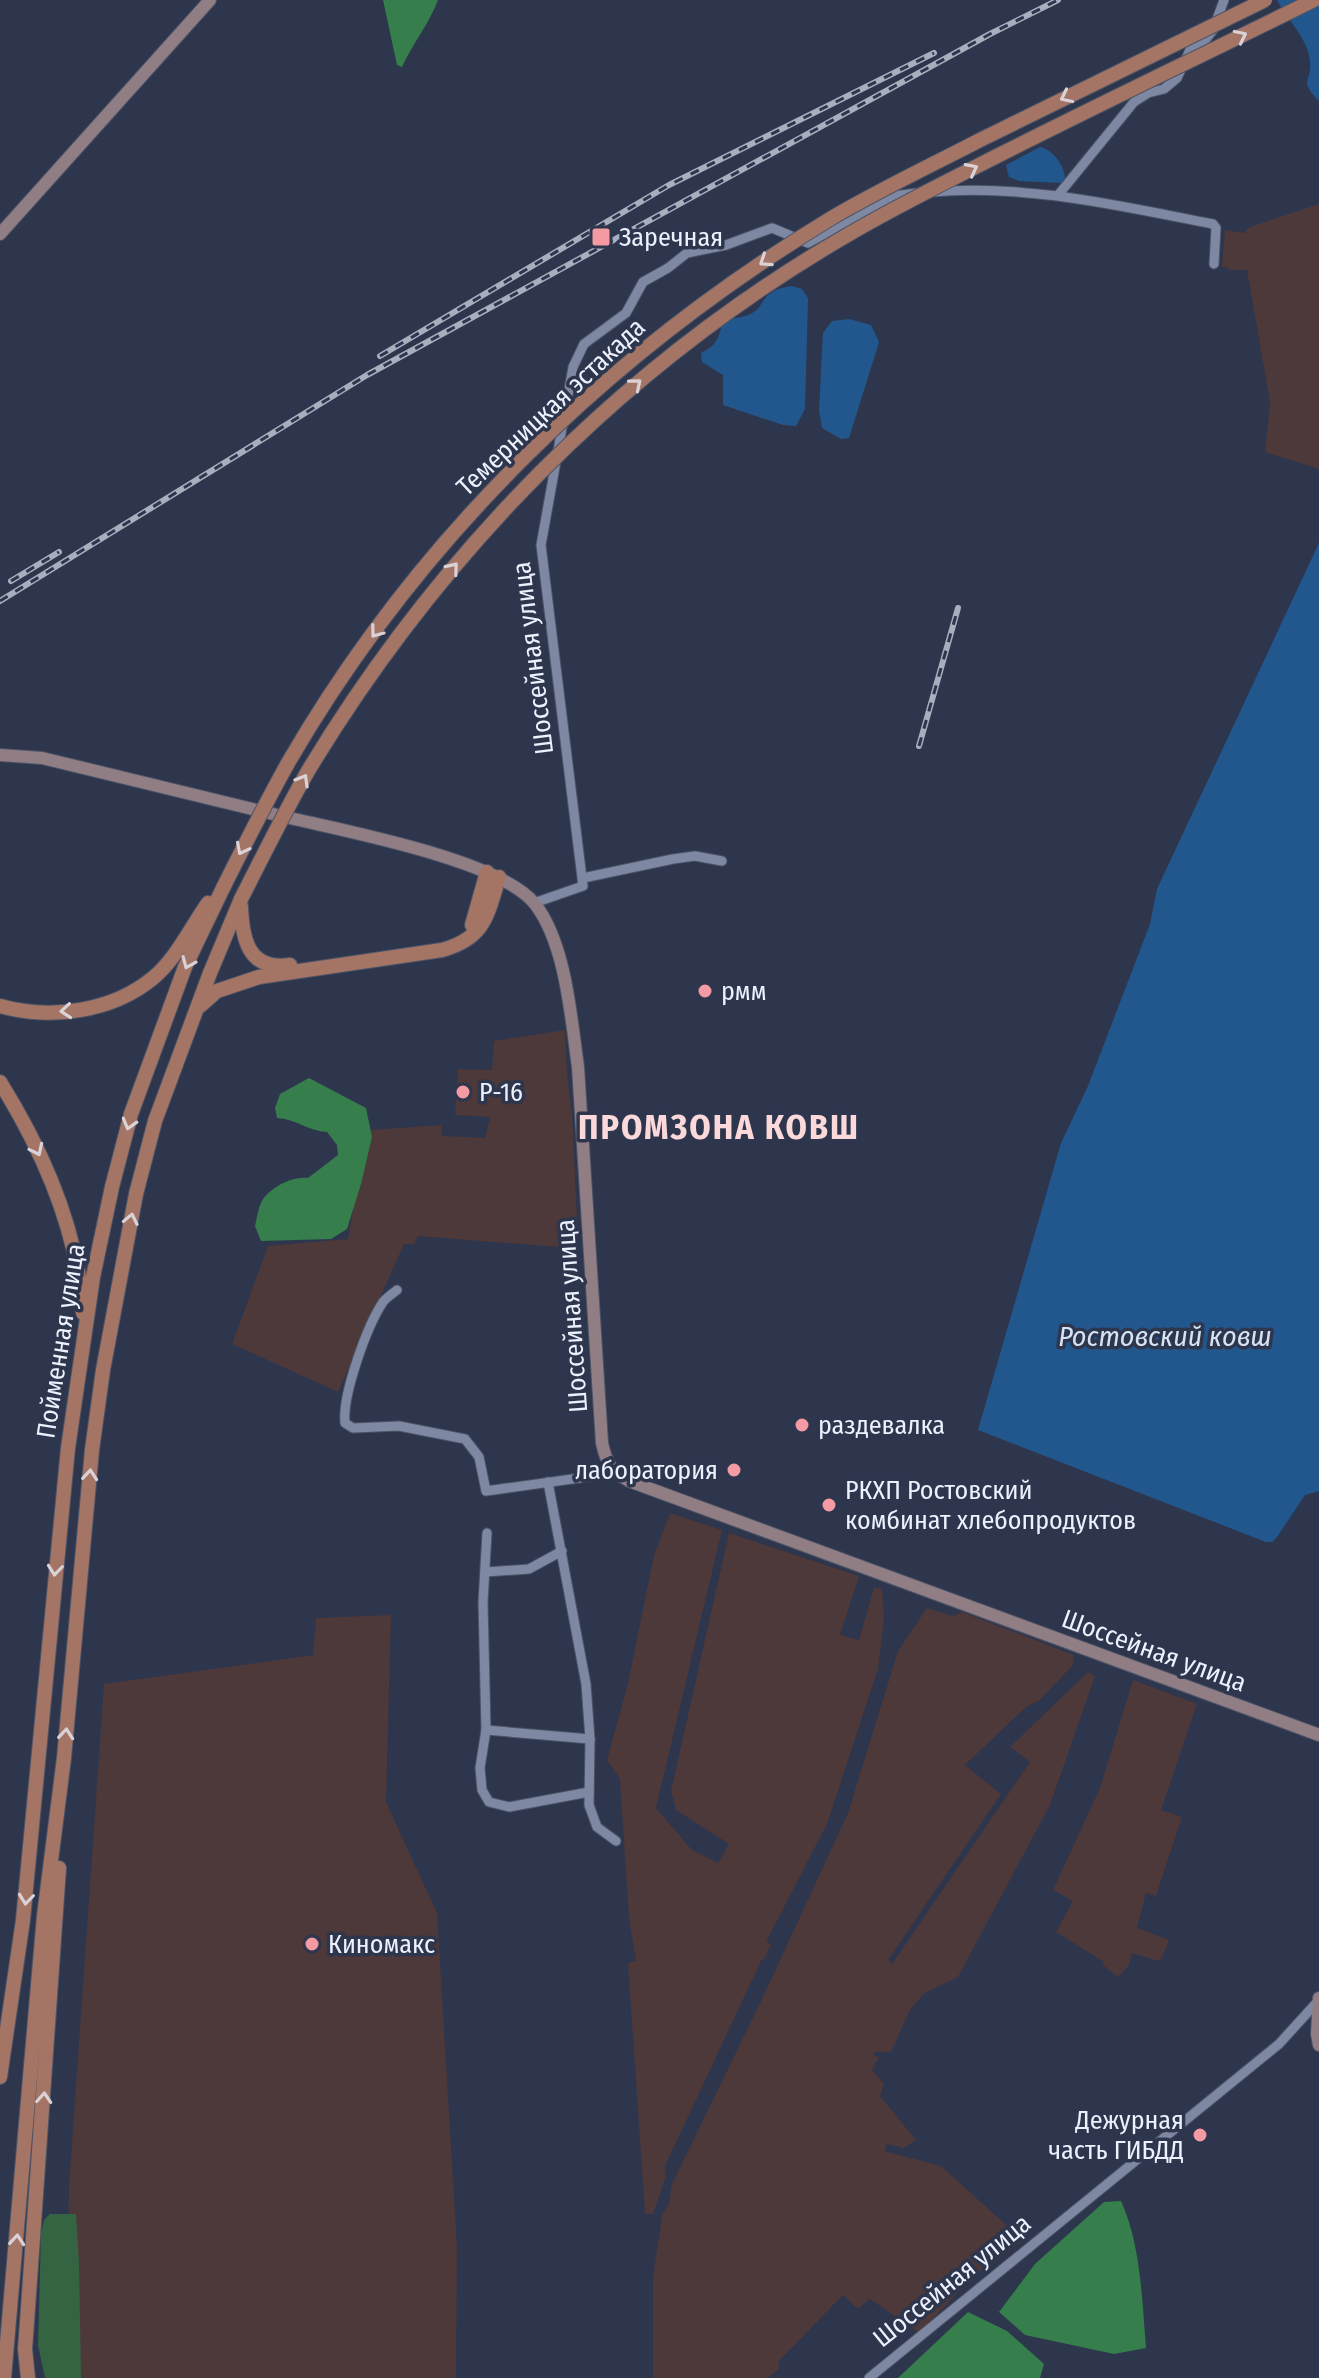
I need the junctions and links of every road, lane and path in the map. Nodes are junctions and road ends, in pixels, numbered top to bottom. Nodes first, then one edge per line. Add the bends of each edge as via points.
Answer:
1 (210, 0) edge
2 (1224, 0) edge
3 (1265, 0) edge
4 (1314, 0) edge
5 (1059, 194) junction
6 (0, 234) edge
7 (1214, 264) dead end
8 (0, 755) edge
9 (722, 861) dead end
10 (493, 874) junction
11 (583, 882) junction
12 (222, 890) junction
13 (241, 899) junction
14 (534, 903) junction
15 (0, 1006) edge
16 (197, 1009) junction
17 (0, 1082) edge
18 (397, 1290) dead end
19 (79, 1381) junction
20 (615, 1473) junction
21 (548, 1482) junction
22 (487, 1533) dead end
23 (562, 1551) junction
24 (485, 1572) junction
25 (486, 1730) junction
26 (1319, 1735) edge
27 (590, 1739) junction
28 (589, 1792) junction
29 (58, 1812) junction
30 (616, 1841) dead end
31 (1319, 1999) edge
32 (1319, 2045) edge
33 (0, 2077) edge
34 (30, 2297) junction
35 (4, 2378) edge
36 (28, 2378) edge
37 (38, 2378) edge
38 (869, 2378) edge

1 - 6 main road
2 - 5 street via 1213,30 1190,50 1177,78 1134,102
3 -> 12 main road, Темерницкая эстакада, bridge via 832,218 722,291 601,384 482,500 370,639 290,761
13 -> 4 main road, Темерницкая эстакада, bridge via 308,772 387,651 498,514 613,403 732,310 842,238
5 - 7 street, Шоссейная улица via 1213,224
5 - 11 street, Шоссейная улица via 965,189 903,194 808,243 772,228 692,251 643,282 626,313 584,344 573,367 541,545
8 - 10 main road, Шоссейная улица via 42,758 400,845
9 - 11 street via 695,856
10 - 13 main road via 472,925 458,936 278,967 255,958 246,944
10 - 14 main road, Шоссейная улица
10 - 16 main road via 480,929 464,944 259,977 217,991
11 - 14 street
12 -> 15 main road via 153,978 130,992 85,1010 30,1013
12 -> 19 main road, Пойменная улица via 185,967 131,1114 93,1277
13 - 16 main road, Пойменная улица
14 - 20 main road, Шоссейная улица via 549,928 570,1009 602,1443
29 -> 16 main road, Пойменная улица via 92,1450 117,1288 155,1121
17 -> 19 main road via 40,1155 73,1247 83,1310
18 - 21 street via 383,1301 354,1367 345,1423 353,1428 413,1427 465,1439 479,1457 486,1491
19 -> 33 main road, Пойменная улица via 55,1568 34,1822
20 - 21 street
20 - 26 main road, Шоссейная улица
21 - 23 street
22 - 24 street
23 - 24 street via 529,1569
23 - 27 street via 586,1684
24 - 25 street
25 - 27 street
25 - 28 street via 480,1768 489,1802 509,1807
27 - 28 street
28 - 30 street via 597,1827
34 -> 29 main road via 59,1874
35 -> 29 main road via 44,1916
31 - 32 main road, Шоссейная улица
31 - 38 street, Шоссейная улица via 1279,2044
34 - 36 main road
34 - 37 main road

